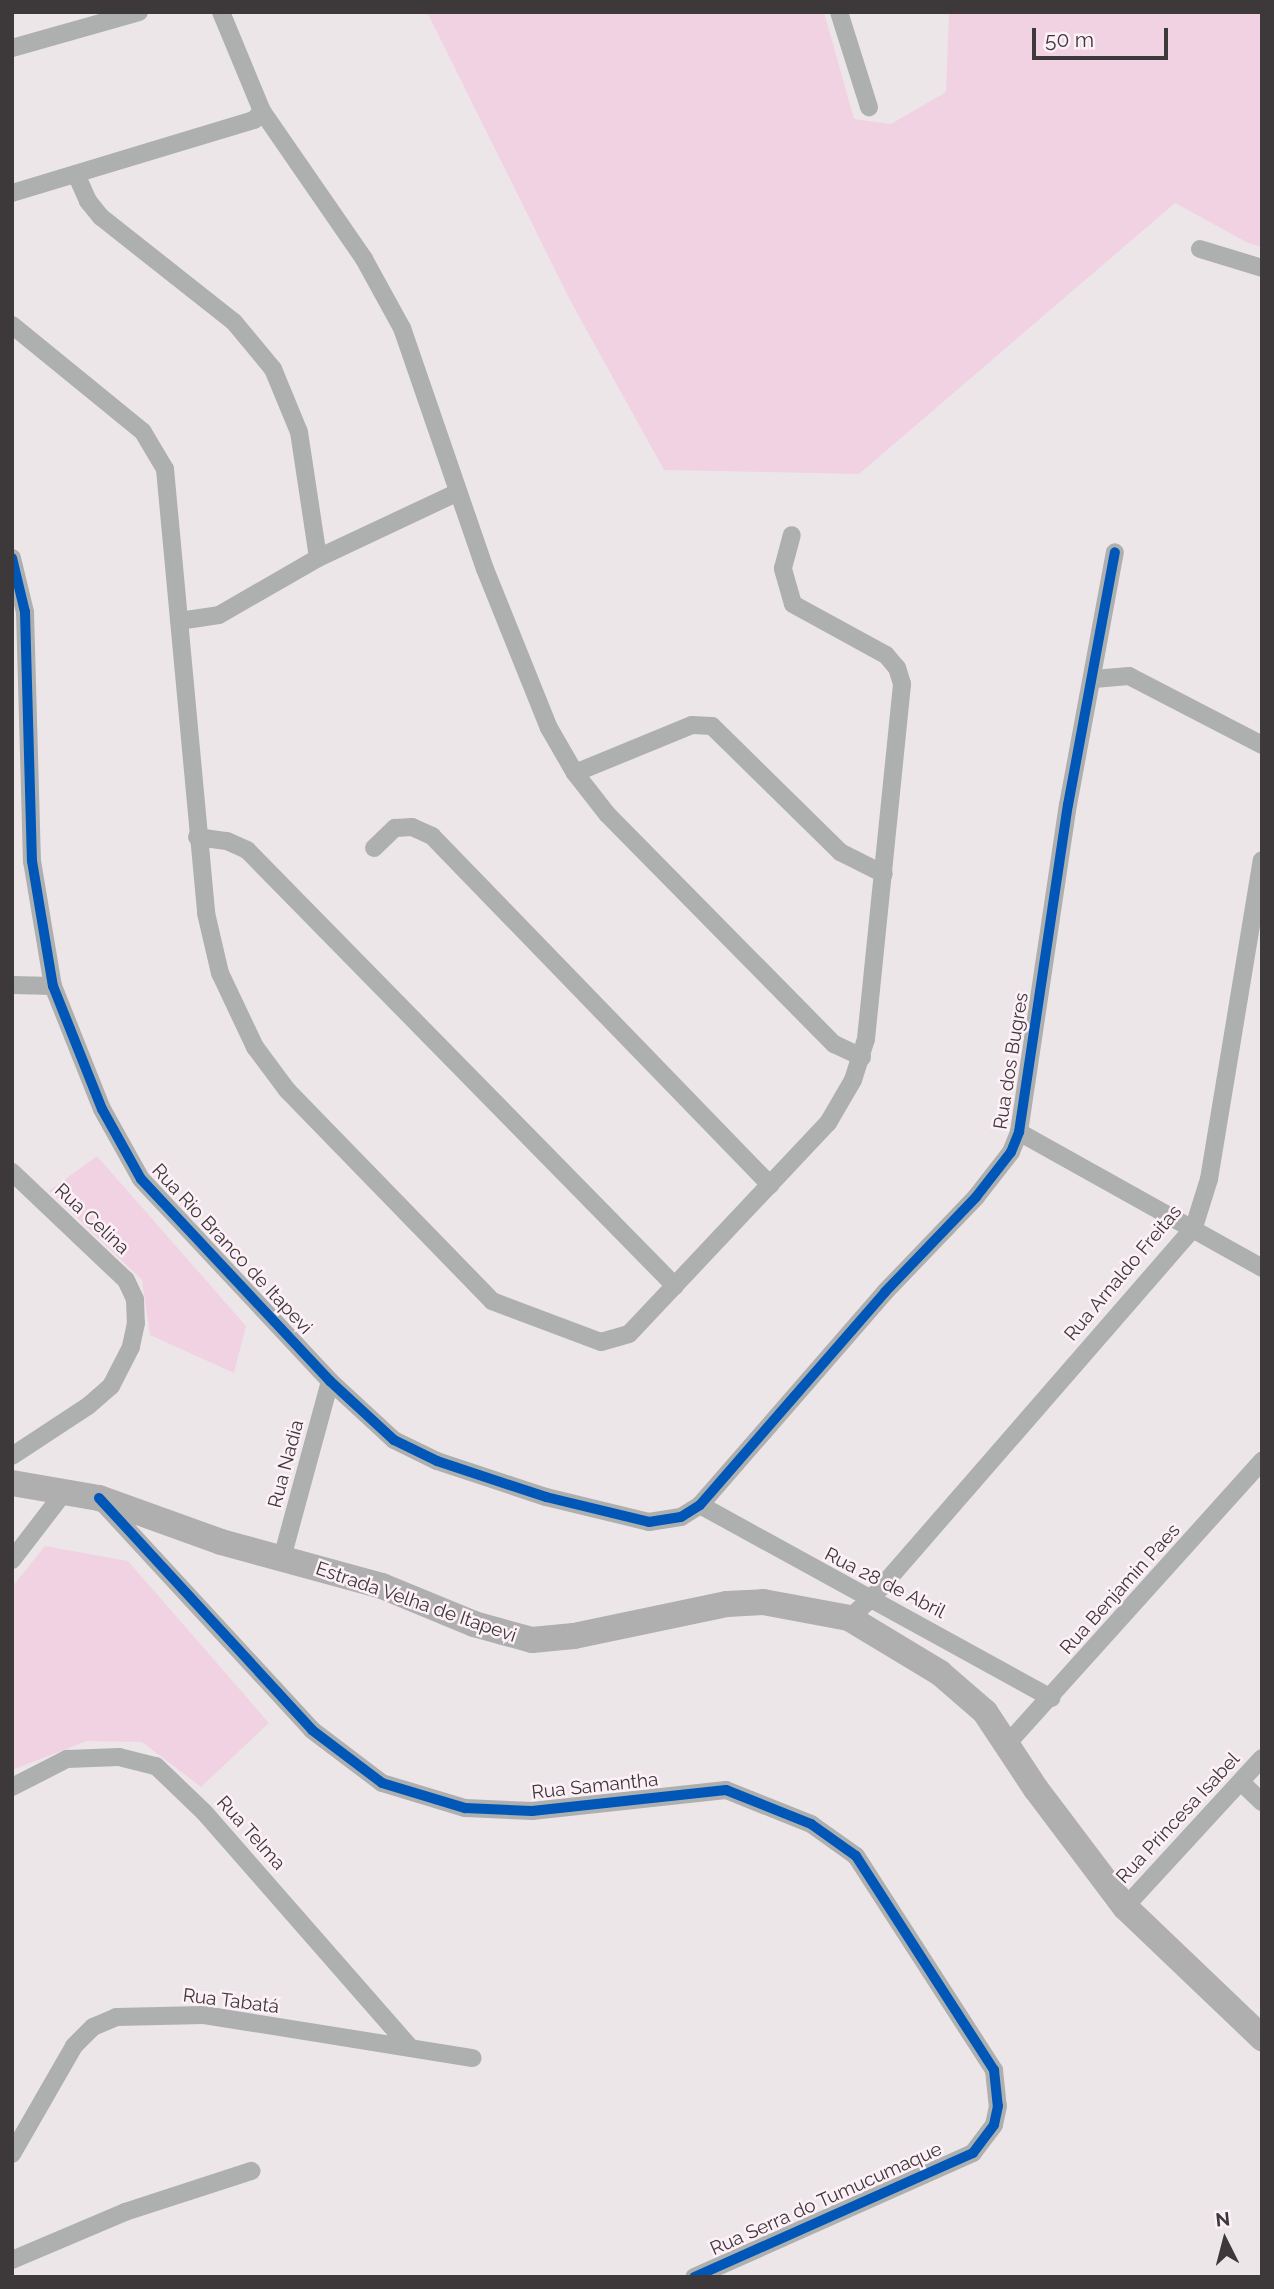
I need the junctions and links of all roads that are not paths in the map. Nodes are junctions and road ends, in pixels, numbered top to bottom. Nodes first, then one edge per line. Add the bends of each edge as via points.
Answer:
1 (139, 12) edge
2 (221, 12) edge
3 (839, 12) edge
4 (12, 48) edge
5 (869, 107) dead end
6 (262, 111) junction
7 (76, 174) junction
8 (12, 194) edge
9 (1200, 249) dead end
10 (1262, 268) edge
11 (12, 326) edge
12 (456, 493) junction
13 (792, 535) dead end
14 (1115, 552) dead end
15 (12, 558) edge
16 (318, 558) junction
17 (19, 611) edge
18 (179, 621) junction
19 (1094, 679) junction
20 (1262, 745) edge
21 (575, 773) junction
22 (20, 800) edge
23 (197, 837) junction
24 (374, 848) dead end
25 (1262, 860) edge
26 (884, 874) junction
27 (12, 985) edge
28 (53, 986) junction
29 (862, 1057) junction
30 (1019, 1132) junction
31 (12, 1172) edge
32 (770, 1185) junction
33 (1194, 1227) junction
34 (1262, 1268) edge
35 (675, 1286) junction
36 (330, 1381) junction
37 (12, 1456) edge
38 (1262, 1461) edge
39 (12, 1483) edge
40 (66, 1490) junction
41 (99, 1498) junction
42 (700, 1505) junction
43 (282, 1558) junction
44 (12, 1560) edge
45 (871, 1599) junction
46 (849, 1618) junction
47 (1051, 1698) junction
48 (1008, 1743) junction
49 (1262, 1758) edge
50 (1241, 1782) junction
51 (12, 1787) edge
52 (1262, 1801) edge
53 (1125, 1907) junction
54 (1262, 2038) edge
55 (410, 2047) junction
56 (473, 2059) dead end
57 (973, 2152) joint
58 (12, 2154) edge
59 (251, 2171) dead end
60 (12, 2260) edge
61 (694, 2277) edge

1 - 4 street
2 - 6 street
3 - 5 street
6 - 7 street via 254,120
6 - 12 street via 364,259 402,328 418,364
7 - 8 street
7 - 16 street via 101,217 234,323 274,369 299,432
9 - 10 street
11 - 18 street via 156,447 167,482
12 - 16 street
12 - 21 street via 550,728
13 - 26 street via 783,568 793,604 886,655 900,676
14 - 19 street, Rua dos Bugres
15 - 17 street, Rua Rio Branco de Itapevi
16 - 18 street via 219,615
17 - 22 street, Rua Rio Branco de Itapevi
18 - 23 street
19 - 20 street via 1129,676
19 - 30 street, Rua dos Bugres via 1068,805
21 - 26 street via 692,725 712,726 840,852
21 - 29 street via 607,814 834,1044
22 - 28 street, Rua Rio Branco de Itapevi
23 - 35 street via 227,841 247,850
23 - 35 street via 212,943 230,999 255,1047 287,1090 492,1301 608,1342 629,1334
24 - 32 street via 395,828 412,827 432,836
25 - 33 street, Rua Arnaldo Freitas via 1209,1179
26 - 29 street via 870,1021
27 - 28 street
28 - 36 street, Rua Rio Branco de Itapevi via 102,1110 141,1179
29 - 32 street via 828,1123
30 - 33 street
30 - 42 street, Rua dos Bugres via 1011,1152 976,1197 885,1292
31 - 37 street, Rua Celina via 126,1280 135,1299 136,1323 131,1347 111,1386
32 - 35 street
33 - 34 street
33 - 45 street, Rua Arnaldo Freitas
36 - 42 street, Rua Rio Branco de Itapevi via 394,1440 437,1461 546,1497 649,1522 681,1517
36 - 43 street, Rua Nadia
38 - 47 street, Rua Benjamin Paes
39 - 40 street, Estrada Velha de Itapevi
40 - 41 street, Estrada Velha de Itapevi
40 - 44 street
41 - 43 street, Estrada Velha de Itapevi
41 - 57 street, Rua Samantha via 312,1730 382,1783 465,1808 532,1811 726,1790 837,1839 856,1856 878,1888 908,1943 994,2070 998,2106 994,2125
42 - 45 street, Rua 28 de Abril
43 - 46 street, Estrada Velha de Itapevi via 382,1586 474,1624 532,1640 727,1604 763,1602
45 - 46 street, Rua Arnaldo Freitas
45 - 47 street, Rua 28 de Abril
46 - 48 street via 963,1691
47 - 48 street, Rua Benjamin Paes
48 - 53 street via 1036,1789
49 - 50 street, Rua Princesa Isabel
50 - 52 street
50 - 53 street, Rua Princesa Isabel
51 - 55 street, Rua Telma via 67,1759 119,1757 156,1766 204,1812
53 - 54 street
55 - 56 street, Rua Tabatá
55 - 58 street, Rua Tabatá via 204,2015 116,2017 93,2027 74,2046
57 - 61 street, Rua Serra do Tumucumaque
59 - 60 street via 138,2207

